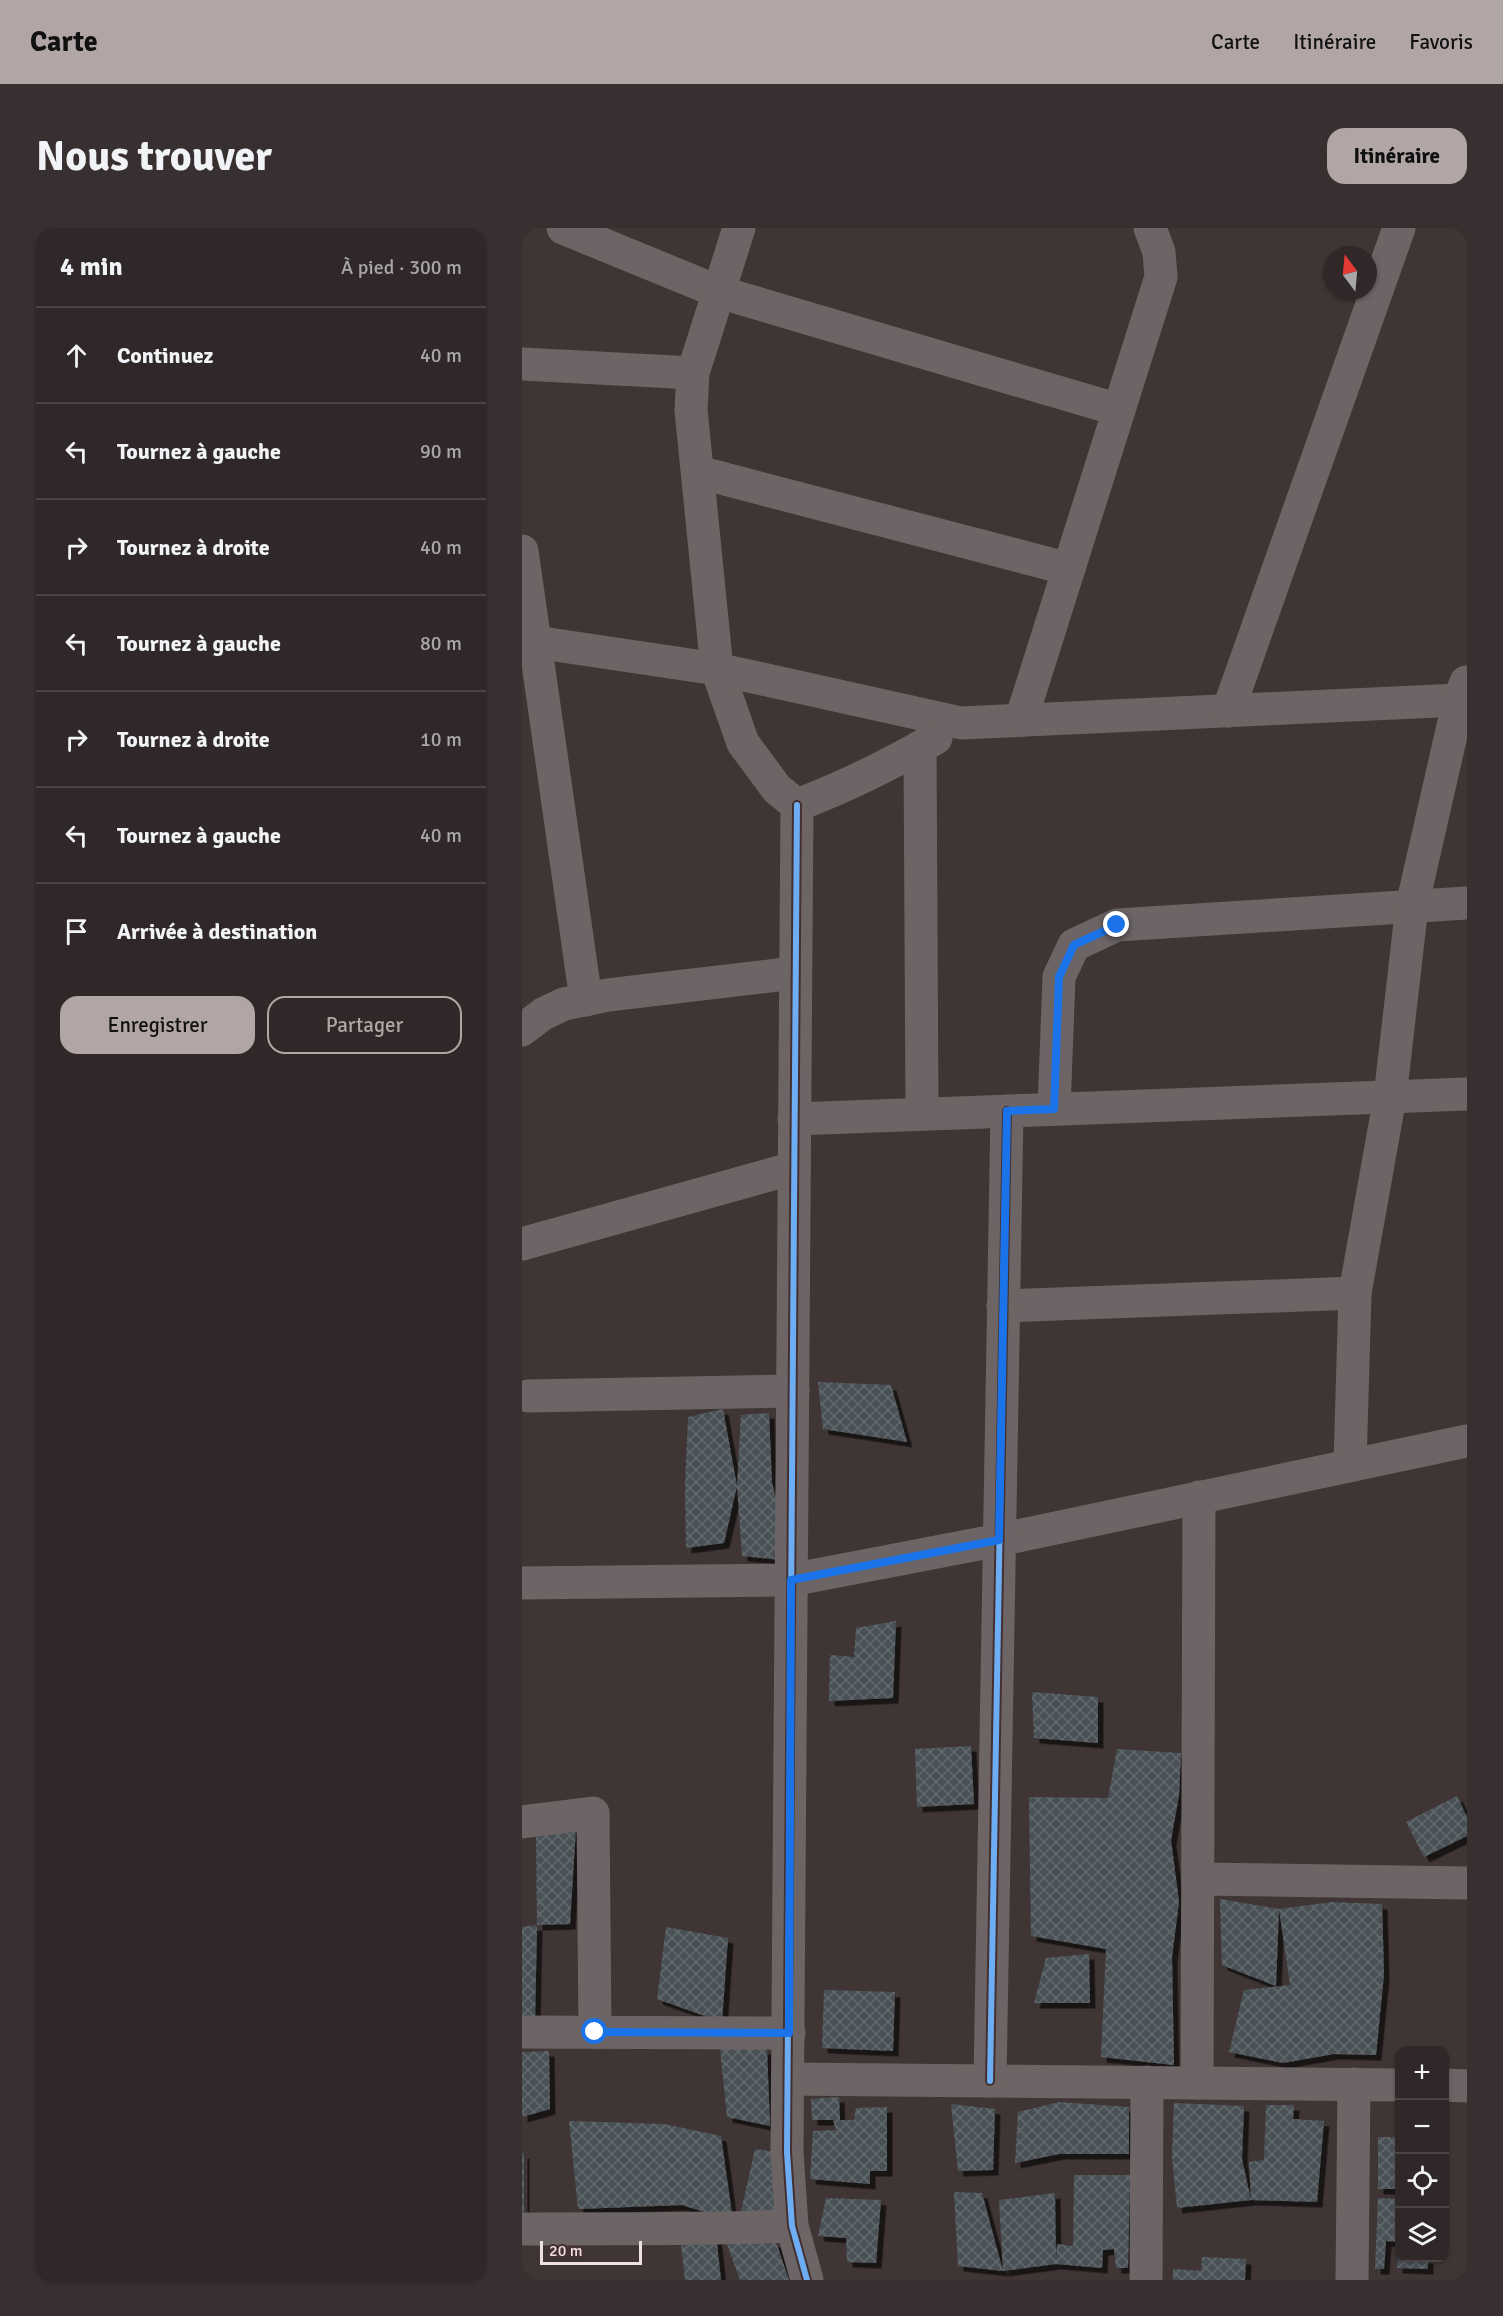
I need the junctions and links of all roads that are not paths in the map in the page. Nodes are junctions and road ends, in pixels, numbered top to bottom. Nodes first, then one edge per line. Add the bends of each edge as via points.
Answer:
1 (562, 228) edge
2 (739, 228) edge
3 (1150, 228) edge
4 (1399, 228) edge
5 (719, 292) junction
6 (522, 364) edge
7 (693, 373) junction
8 (1119, 410) junction
9 (698, 472) junction
10 (522, 551) edge
11 (1069, 569) junction
12 (529, 642) edge
13 (717, 669) junction
14 (1463, 690) edge
15 (1228, 711) junction
16 (1021, 720) junction
17 (961, 723) junction
18 (920, 747) junction
19 (797, 805) junction
20 (1467, 903) edge
21 (1412, 906) junction
22 (795, 973) junction
23 (586, 1000) junction
24 (522, 1030) edge
25 (1467, 1094) edge
26 (1390, 1097) junction
27 (1054, 1109) junction
28 (1007, 1111) junction
29 (922, 1114) junction
30 (794, 1119) junction
31 (794, 1168) junction
32 (522, 1244) edge
33 (1355, 1293) junction
34 (1003, 1306) junction
35 (793, 1391) junction
36 (528, 1396) dead end
37 (1467, 1441) edge
38 (1350, 1465) junction
39 (1199, 1497) junction
40 (999, 1540) junction
41 (791, 1580) junction
42 (522, 1583) edge
43 (522, 1822) edge
44 (1198, 1879) junction
45 (1467, 1883) edge
46 (522, 2032) edge
47 (595, 2032) junction
48 (789, 2033) junction
49 (788, 2079) junction
50 (990, 2081) junction
51 (1147, 2082) junction
52 (1197, 2083) junction
53 (1354, 2084) junction
54 (1395, 2085) edge
55 (1449, 2085) edge
56 (1467, 2086) edge
57 (792, 2226) junction
58 (522, 2229) edge
59 (807, 2280) edge
60 (1146, 2280) edge
61 (1352, 2280) edge

1 - 5 street
2 - 5 street
3 - 8 street via 1159,252 1161,277
4 - 15 street
5 - 7 street
5 - 8 street
6 - 7 street
7 - 9 street via 691,410
8 - 11 street
9 - 11 street
9 - 13 street
10 - 12 street
11 - 16 street
12 - 13 street
12 - 23 street
13 - 17 street
13 - 19 street via 743,743 777,789
14 - 15 street
14 - 21 street
15 - 16 street
16 - 17 street
17 - 18 street
18 - 19 street
18 - 29 street
19 - 22 street
20 - 21 street
21 - 26 street
21 - 27 street via 1117,925 1074,945 1059,977
22 - 23 street
22 - 30 street
23 - 24 street via 564,1004
25 - 26 street
26 - 27 street
26 - 33 street
27 - 28 street
28 - 29 street
28 - 34 street
29 - 30 street
30 - 31 street
31 - 32 street
31 - 35 street
33 - 34 street
33 - 38 street
34 - 40 street
35 - 36 street
35 - 41 street
37 - 38 street
38 - 39 street
39 - 40 street
39 - 44 street
40 - 41 street
40 - 50 street
41 - 42 street
41 - 48 street
43 - 47 street via 593,1813
44 - 45 street
44 - 52 street
46 - 47 street
47 - 48 street
48 - 49 street
49 - 50 street
49 - 57 street
50 - 51 street
51 - 52 street
51 - 60 street
52 - 53 street
53 - 54 street
53 - 61 street
55 - 56 street
57 - 58 street
57 - 59 street

